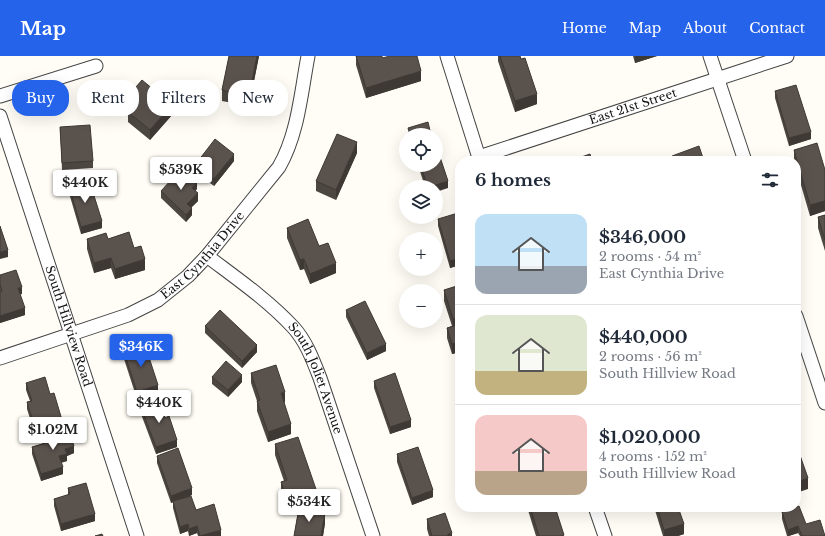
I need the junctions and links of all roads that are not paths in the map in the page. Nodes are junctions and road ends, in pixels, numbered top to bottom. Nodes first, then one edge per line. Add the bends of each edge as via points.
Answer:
1 (308, 56) edge
2 (447, 56) edge
3 (710, 56) edge
4 (787, 56) edge
5 (96, 66) dead end
6 (718, 79) junction
7 (0, 96) edge
8 (0, 116) edge
9 (479, 156) edge
10 (489, 156) edge
11 (743, 156) edge
12 (207, 256) junction
13 (801, 331) edge
14 (72, 335) junction
15 (0, 358) edge
16 (825, 403) edge
17 (597, 512) edge
18 (137, 536) edge
19 (373, 536) edge
20 (605, 536) edge

1 - 12 street, East Cynthia Drive via 292,139 285,156
2 - 9 street
3 - 6 street
4 - 6 street, East 21st Street
5 - 7 street
6 - 10 street, East 21st Street
6 - 11 street
8 - 14 street, South Hillview Road
12 - 14 street, East Cynthia Drive via 188,276 158,300 128,315
12 - 19 street, South Joliet Avenue via 254,292 302,338 320,378
13 - 16 street
14 - 15 street, East Cynthia Drive
14 - 18 street, South Hillview Road
17 - 20 street

